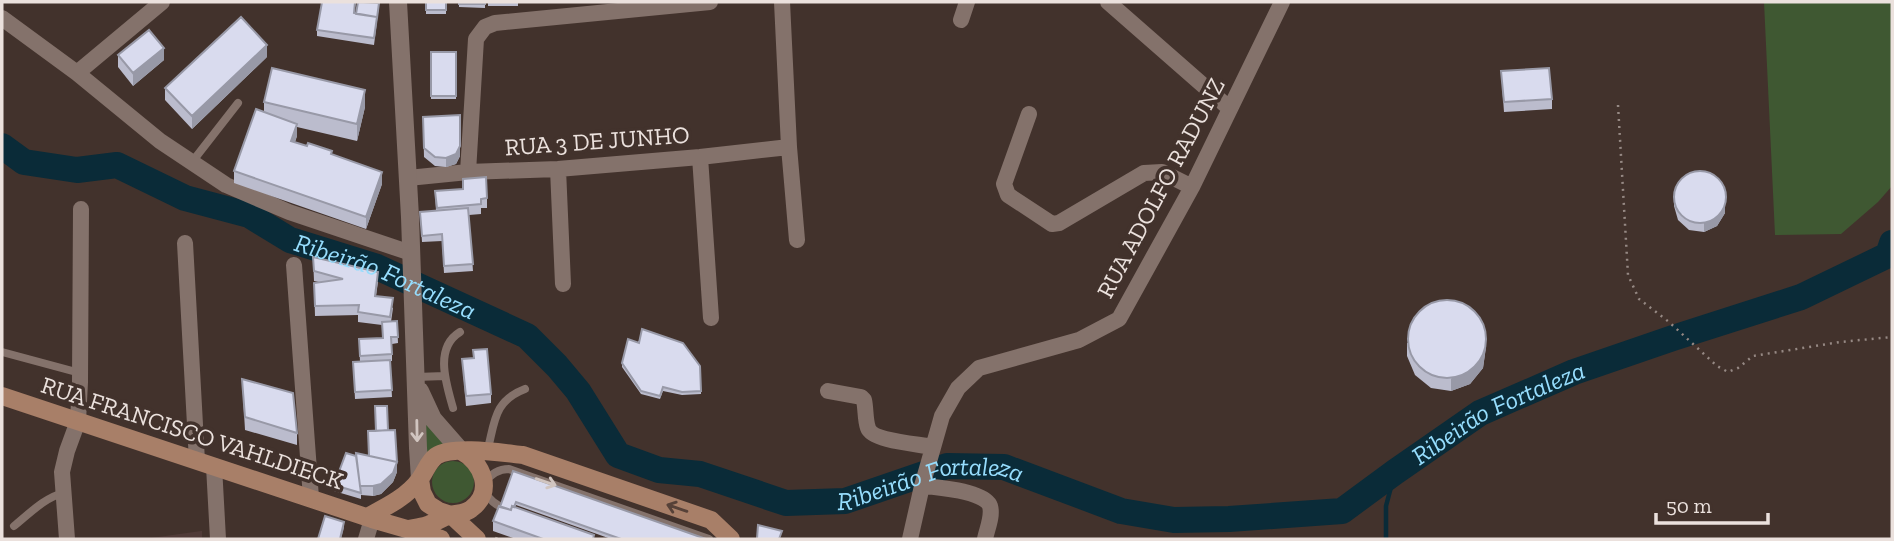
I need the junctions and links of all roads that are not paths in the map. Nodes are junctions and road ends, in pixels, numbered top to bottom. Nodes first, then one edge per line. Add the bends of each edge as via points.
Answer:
1 (162, 2) edge
2 (398, 2) edge
3 (710, 2) edge
4 (782, 2) edge
5 (967, 2) edge
6 (1108, 2) edge
7 (1282, 2) edge
8 (2, 18) edge
9 (961, 20) dead end
10 (77, 73) junction
11 (238, 103) dead end
12 (1229, 108) junction
13 (1029, 114) dead end
14 (789, 147) junction
15 (700, 157) junction
16 (192, 162) junction
17 (558, 169) junction
18 (468, 172) junction
19 (408, 178) junction
20 (1192, 187) junction
21 (81, 209) dead end
22 (797, 240) dead end
23 (185, 243) dead end
24 (412, 260) junction
25 (295, 265) dead end
26 (563, 284) dead end
27 (711, 318) dead end
28 (460, 332) dead end
29 (2, 352) edge
30 (80, 373) junction
31 (445, 376) junction
32 (416, 380) junction
33 (525, 389) dead end
34 (828, 391) dead end
35 (2, 397) edge
36 (453, 408) dead end
37 (79, 421) junction
38 (461, 451) junction
39 (487, 452) junction
40 (931, 453) junction
41 (206, 463) junction
42 (420, 479) junction
43 (923, 483) junction
44 (484, 486) junction
45 (63, 492) junction
46 (311, 498) junction
47 (519, 514) edge
48 (451, 515) junction
49 (370, 518) junction
50 (14, 526) dead end
51 (405, 529) junction
52 (67, 539) edge
53 (218, 539) edge
54 (366, 539) edge
55 (441, 539) edge
56 (478, 539) edge
57 (709, 539) edge
58 (731, 539) edge
59 (910, 539) edge
60 (985, 539) edge

1 - 10 street
2 - 19 street
3 - 18 street via 485,27 475,39
4 - 14 street
5 - 9 street
6 - 12 street
7 - 12 street, RUA ADOLFO RADUNZ
8 - 10 street
10 - 16 street
11 - 16 lane
12 - 20 street, RUA ADOLFO RADUNZ
13 - 20 street via 1005,189 1052,224 1144,173 1163,172
14 - 15 street, RUA 3 DE JUNHO
14 - 22 street
15 - 17 street, RUA 3 DE JUNHO
15 - 27 street
16 - 24 street via 226,185
17 - 18 street, RUA 3 DE JUNHO
17 - 26 street
18 - 19 street, RUA 3 DE JUNHO
19 - 24 street
20 - 40 street, RUA ADOLFO RADUNZ via 1119,319 1079,340 979,368 958,388 942,416
21 - 30 street
23 - 41 street
24 - 32 street
25 - 46 street
28 - 31 lane via 446,347
29 - 30 lane
30 - 37 street
31 - 32 lane
31 - 36 lane
32 - 38 street via 433,419
32 -> 42 street
33 - 39 lane via 502,403
34 - 40 street via 864,400 872,435
35 - 37 main road, RUA FRANCISCO VAHLDIECK
37 - 41 main road, RUA FRANCISCO VAHLDIECK
37 - 45 street via 62,472
38 - 39 main road, RUA FRANCISCO VAHLDIECK
38 - 42 main road, RUA FRANCISCO VAHLDIECK via 436,456
38 - 44 main road via 482,471
58 -> 39 main road, RUA FRANCISCO VAHLDIECK via 712,520 523,455
40 - 43 street, RUA ADOLFO RADUNZ
41 - 46 main road, RUA FRANCISCO VAHLDIECK
41 - 53 street
42 - 48 main road via 429,503
42 - 49 main road, RUA FRANCISCO VAHLDIECK via 402,498
43 - 59 street, RUA ADOLFO RADUNZ
43 - 60 street via 985,498 991,512
44 - 47 lane via 497,506
44 - 48 main road via 471,509
44 -> 57 lane via 492,474 509,469
45 - 50 lane
45 - 52 street
46 - 49 main road, RUA FRANCISCO VAHLDIECK
48 - 51 main road
48 - 56 main road
49 - 51 main road, RUA FRANCISCO VAHLDIECK
49 - 54 street
51 - 55 main road, RUA FRANCISCO VAHLDIECK

